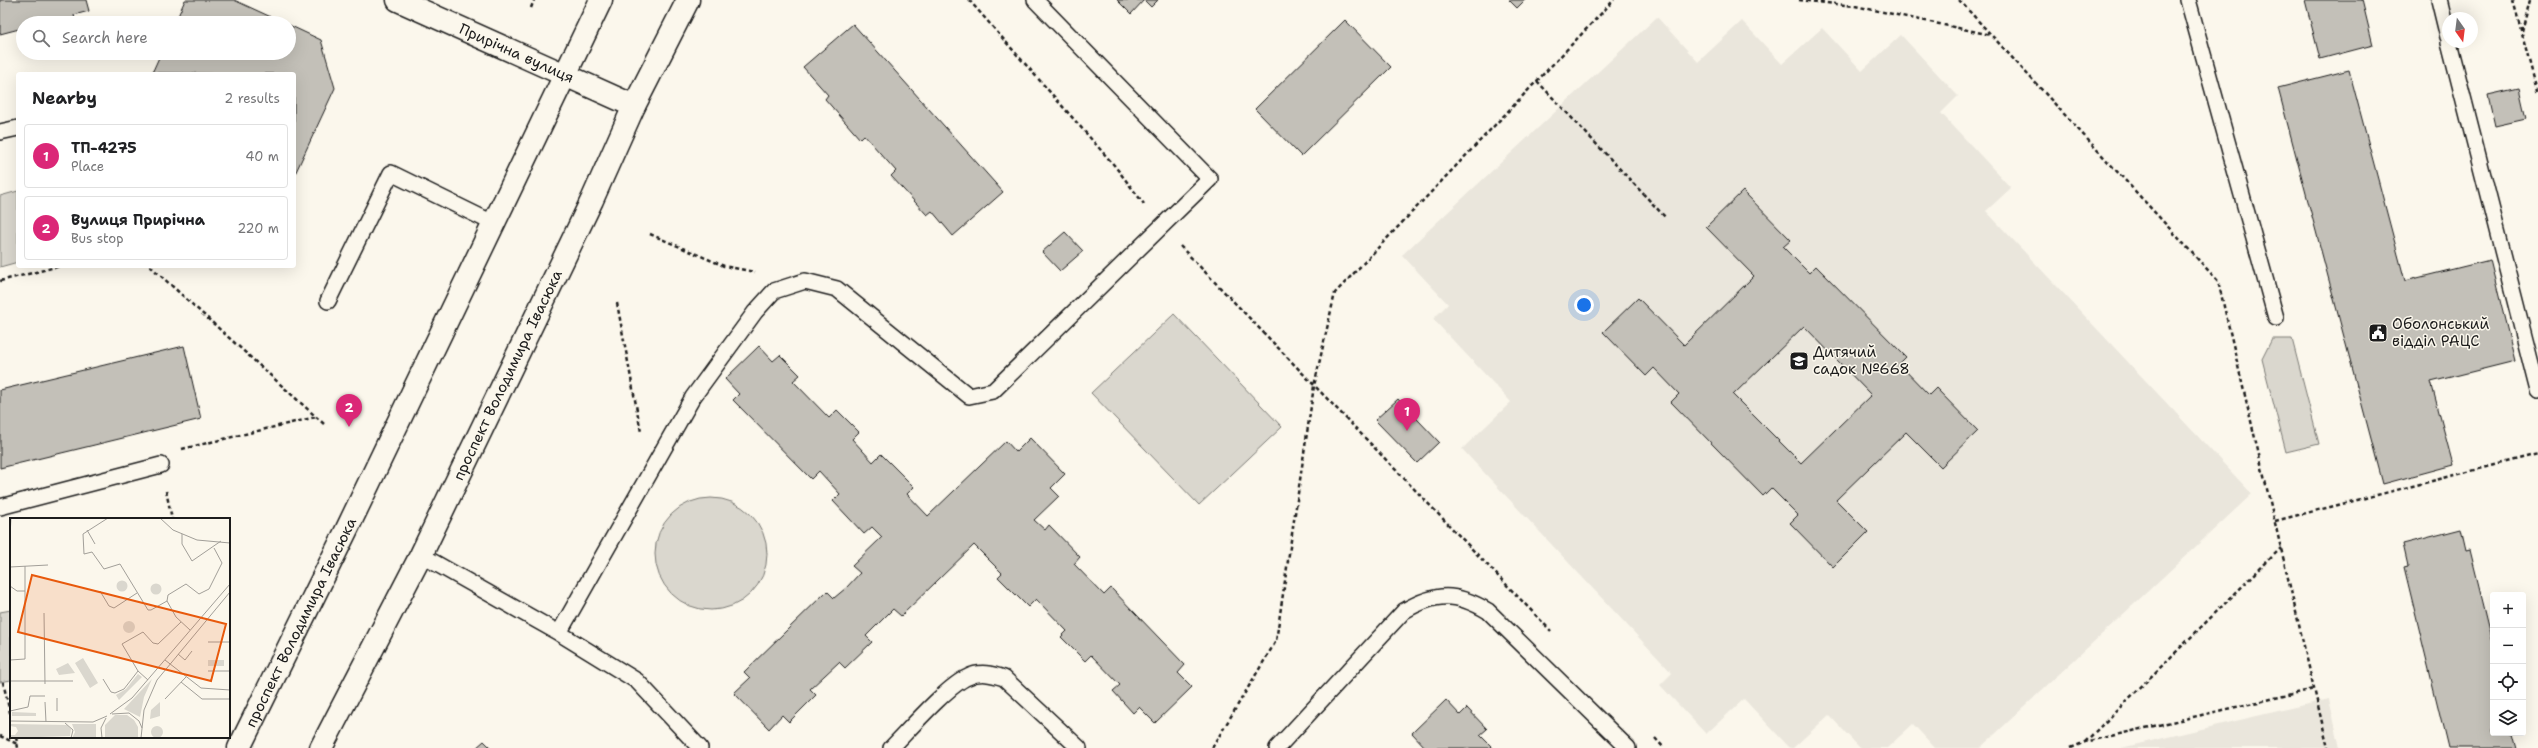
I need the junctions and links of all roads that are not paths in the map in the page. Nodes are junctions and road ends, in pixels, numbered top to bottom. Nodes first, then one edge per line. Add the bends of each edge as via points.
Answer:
1 (398, 0) edge
2 (602, 0) edge
3 (688, 0) edge
4 (1035, 0) edge
5 (2188, 0) edge
6 (2439, 0) edge
7 (2442, 12) edge
8 (2451, 48) edge
9 (565, 77) junction
10 (634, 106) junction
11 (16, 128) edge
12 (0, 132) edge
13 (495, 224) junction
14 (328, 301) dead end
15 (2276, 318) dead end
16 (2538, 391) edge
17 (161, 465) road end
18 (0, 507) edge
19 (421, 554) junction
20 (559, 633) junction
21 (239, 748) edge
22 (321, 748) edge
23 (700, 748) edge
24 (891, 748) edge
25 (1079, 748) edge
26 (1277, 748) edge
27 (1628, 748) edge

1 - 9 main road, Прирічна вулиця
2 - 9 main road, проспект Володимира Івасюка
3 - 10 main road, проспект Володимира Івасюка
4 - 20 lane via 1210,179 994,391 969,396 837,289 806,281 774,291 755,312 692,397
5 - 15 lane
6 - 7 lane
8 - 16 lane
9 - 10 main road, Прирічна вулиця
9 - 13 main road, проспект Володимира Івасюка
10 - 19 main road, проспект Володимира Івасюка via 592,200
11 - 12 lane
13 - 14 lane via 391,173
13 - 21 main road, проспект Володимира Івасюка
17 - 18 lane
19 - 20 lane
19 - 22 main road, проспект Володимира Івасюка
20 - 23 lane via 637,681
24 - 25 lane via 958,682 980,673 1004,678
26 - 27 lane via 1404,611 1424,599 1446,596 1469,600 1488,611

